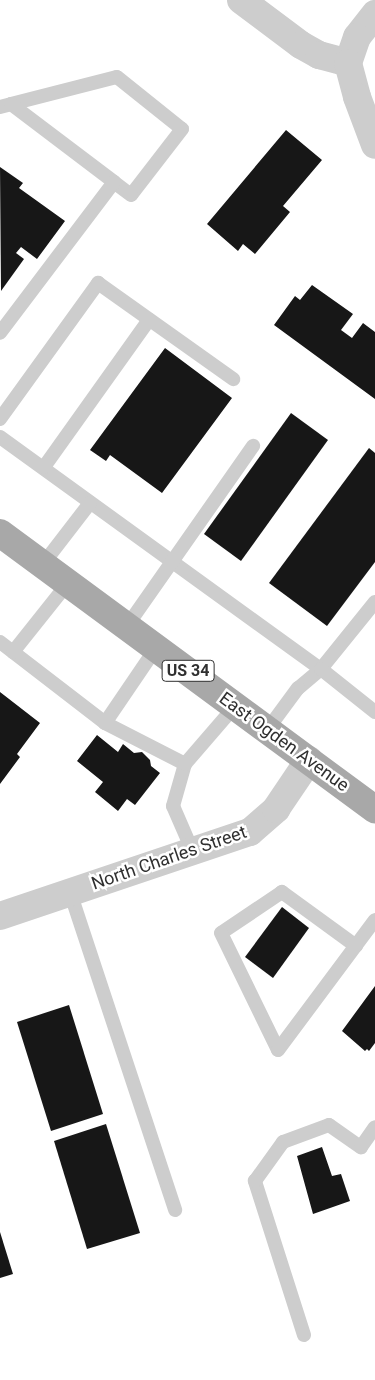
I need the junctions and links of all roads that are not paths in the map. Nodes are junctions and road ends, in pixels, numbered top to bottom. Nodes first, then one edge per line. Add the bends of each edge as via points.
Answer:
1 (241, 0) edge
2 (375, 14) edge
3 (348, 63) junction
4 (5, 106) edge
5 (375, 145) edge
6 (114, 182) junction
7 (148, 320) junction
8 (0, 332) edge
9 (233, 378) dead end
10 (0, 419) edge
11 (0, 437) edge
12 (253, 446) dead end
13 (44, 467) junction
14 (90, 503) junction
15 (0, 533) edge
16 (173, 563) junction
17 (43, 564) junction
18 (68, 583) junction
19 (375, 602) edge
20 (127, 626) junction
21 (0, 642) edge
22 (156, 648) junction
23 (13, 652) junction
24 (321, 669) junction
25 (235, 706) junction
26 (375, 712) edge
27 (105, 722) junction
28 (267, 730) junction
29 (309, 760) junction
30 (185, 764) junction
31 (375, 809) edge
32 (193, 852) junction
33 (70, 892) junction
34 (0, 916) edge
35 (375, 920) edge
36 (356, 946) junction
37 (375, 1127) edge
38 (176, 1210) dead end
39 (304, 1335) dead end

1 - 3 street via 301,46
2 - 3 street via 358,37
3 - 5 street
4 - 6 lane
4 - 6 lane via 116,77 182,129 131,195
6 - 8 lane
7 - 9 lane
7 - 10 lane via 98,283
7 - 13 lane
11 - 13 lane
12 - 16 lane
13 - 14 lane
14 - 16 lane
14 - 17 lane
15 - 17 main road, East Ogden Avenue / US 34
16 - 20 lane
16 - 24 lane
17 - 18 main road, East Ogden Avenue / US 34
18 - 20 main road, East Ogden Avenue / US 34
18 - 23 lane
19 - 24 lane
20 - 22 main road, East Ogden Avenue / US 34
21 - 23 lane
22 - 25 main road, East Ogden Avenue / US 34
22 - 27 lane
23 - 27 lane
24 - 26 lane
24 - 28 lane via 298,688
25 - 28 main road, East Ogden Avenue / US 34
25 - 30 lane
27 - 30 lane
28 - 29 main road, East Ogden Avenue / US 34
29 - 31 main road, East Ogden Avenue / US 34
29 - 32 street, North Charles Street via 276,809 260,824 237,837
30 - 32 lane via 173,806
32 - 33 street, North Charles Street
33 - 34 street, North Charles Street
33 - 38 lane
35 - 36 lane
36 - 36 lane via 278,1050 221,933 282,892
37 - 39 lane via 360,1146 329,1125 283,1142 255,1180

